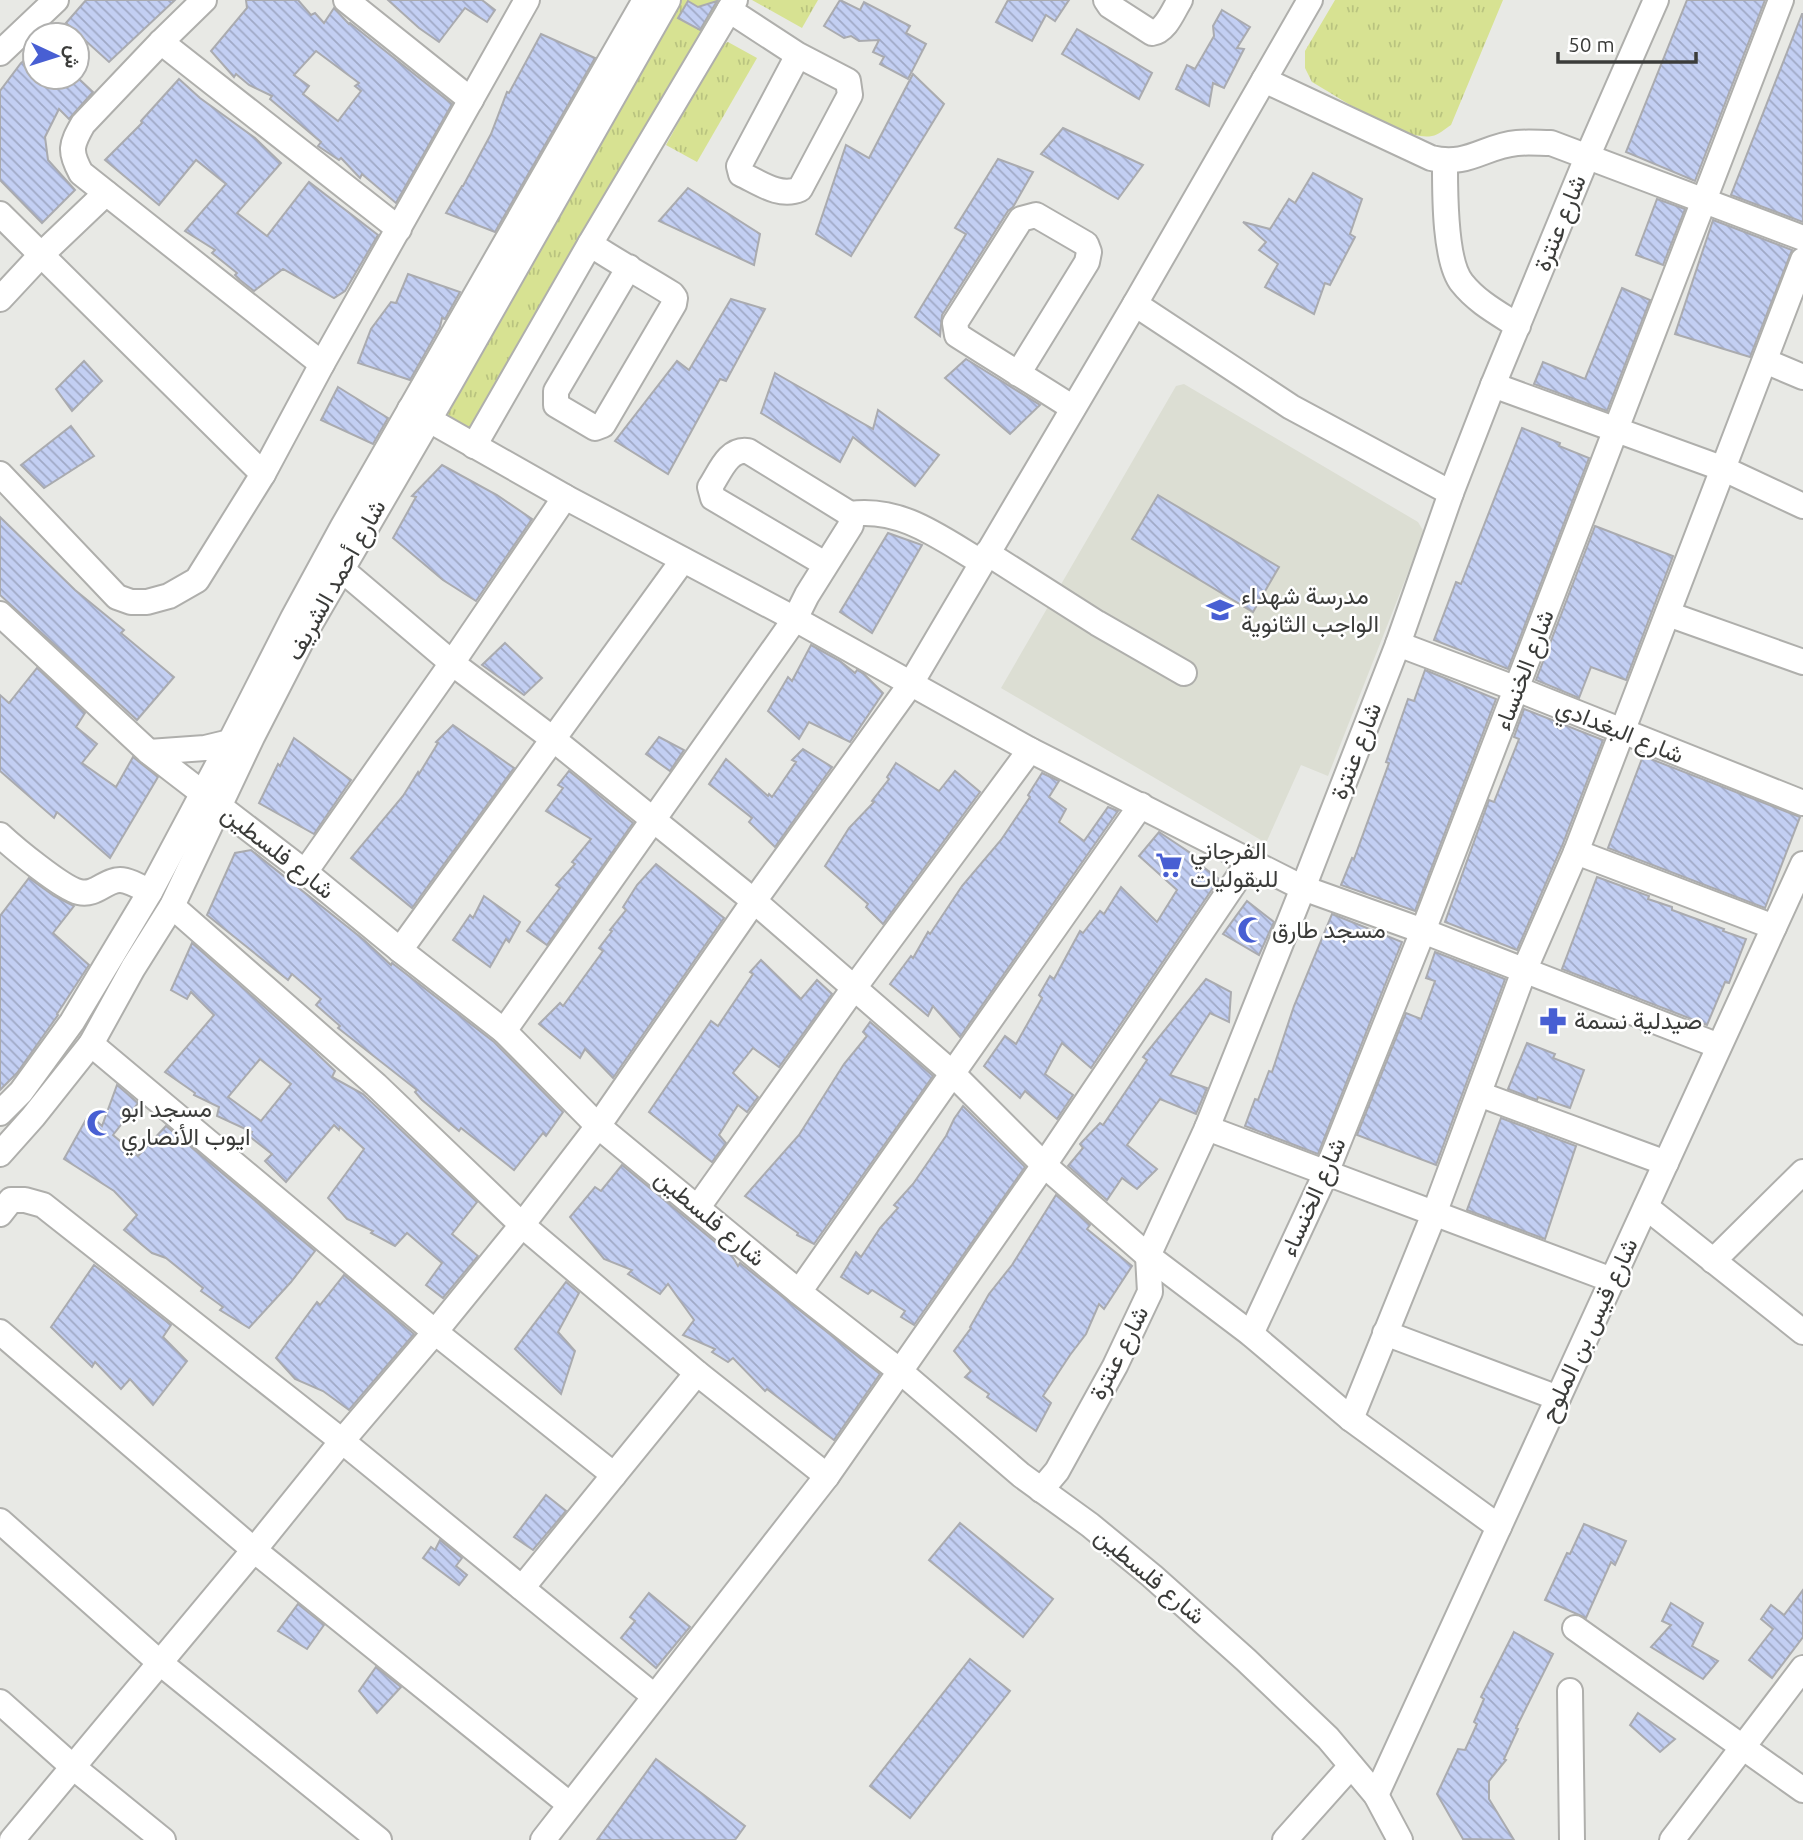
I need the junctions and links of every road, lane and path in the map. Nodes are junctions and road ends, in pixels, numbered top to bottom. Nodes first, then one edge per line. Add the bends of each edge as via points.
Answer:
1 (56, 0) edge
2 (204, 0) edge
3 (346, 0) edge
4 (527, 0) edge
5 (645, 0) edge
6 (667, 0) edge
7 (1106, 0) edge
8 (1180, 0) edge
9 (1310, 0) edge
10 (1656, 0) edge
11 (1782, 0) edge
12 (732, 5) edge
13 (161, 41) junction
14 (0, 53) edge
15 (798, 55) junction
16 (1264, 80) junction
17 (471, 100) junction
18 (1588, 155) junction
19 (1445, 161) junction
20 (106, 193) junction
21 (1705, 202) junction
22 (0, 214) edge
23 (398, 229) junction
24 (1803, 238) edge
25 (590, 244) junction
26 (41, 255) junction
27 (1803, 260) edge
28 (629, 267) junction
29 (0, 299) edge
30 (1135, 304) junction
31 (1518, 326) junction
32 (1765, 361) junction
33 (322, 364) junction
34 (1018, 374) junction
35 (1803, 377) edge
36 (1493, 385) junction
37 (1073, 408) junction
38 (419, 414) junction
39 (1616, 430) junction
40 (474, 446) junction
41 (1724, 469) junction
42 (0, 474) edge
43 (263, 474) junction
44 (1451, 492) junction
45 (565, 497) junction
46 (1803, 506) edge
47 (850, 514) junction
48 (984, 557) junction
49 (683, 560) junction
50 (333, 564) junction
51 (825, 564) junction
52 (0, 614) edge
53 (1668, 614) junction
54 (795, 619) junction
55 (1398, 644) junction
56 (1803, 662) edge
57 (453, 663) junction
58 (1184, 673) dead end
59 (910, 685) junction
60 (1517, 689) junction
61 (1622, 733) junction
62 (553, 739) junction
63 (230, 742) junction
64 (1030, 750) junction
65 (149, 752) junction
66 (211, 800) junction
67 (1803, 803) edge
68 (1141, 805) junction
69 (653, 822) junction
70 (3, 846) edge
71 (1576, 852) junction
72 (1250, 860) junction
73 (1803, 866) edge
74 (305, 872) junction
75 (1303, 888) junction
76 (150, 891) junction
77 (754, 901) junction
78 (172, 906) junction
79 (1774, 927) junction
80 (1423, 931) junction
81 (400, 950) junction
82 (1524, 971) junction
83 (854, 988) junction
84 (504, 1031) junction
85 (91, 1044) junction
86 (1719, 1046) junction
87 (951, 1073) junction
88 (1479, 1094) junction
89 (0, 1113) edge
90 (598, 1126) junction
91 (1207, 1128) junction
92 (0, 1154) edge
93 (1666, 1163) junction
94 (1044, 1165) junction
95 (1803, 1172) edge
96 (1326, 1173) junction
97 (698, 1207) junction
98 (1646, 1207) junction
99 (0, 1214) edge
100 (1434, 1214) junction
101 (522, 1225) junction
102 (1148, 1256) junction
103 (1713, 1261) junction
104 (1612, 1280) junction
105 (799, 1293) junction
106 (0, 1332) edge
107 (435, 1332) junction
108 (1803, 1332) edge
109 (1385, 1333) junction
110 (1251, 1335) junction
111 (901, 1372) junction
112 (696, 1373) junction
113 (1558, 1398) junction
114 (1351, 1419) junction
115 (342, 1441) junction
116 (614, 1475) junction
117 (827, 1476) junction
118 (1041, 1490) junction
119 (0, 1521) edge
120 (1499, 1527) junction
121 (254, 1550) junction
122 (522, 1588) junction
123 (1575, 1628) dead end
124 (159, 1662) junction
125 (1803, 1668) edge
126 (1570, 1691) dead end
127 (654, 1696) junction
128 (1791, 1699) edge
129 (0, 1702) edge
130 (1744, 1747) junction
131 (1351, 1766) junction
132 (73, 1767) junction
133 (1803, 1790) edge
134 (1376, 1795) junction
135 (569, 1804) junction
136 (12, 1840) edge
137 (163, 1840) edge
138 (379, 1840) edge
139 (543, 1840) edge
140 (1285, 1840) edge
141 (1400, 1840) edge
142 (1572, 1840) edge
143 (1672, 1840) edge

1 - 14 street
2 - 13 street
3 - 17 street
4 - 17 street
5 - 38 street, شارع أحمد الشريف
6 - 38 street, شارع أحمد الشريف
7 - 8 street via 1152,33 1163,28
9 - 16 street
10 - 18 street, شارع عنترة
11 - 21 street, شارع الخنساء
12 - 15 street
12 - 25 street
13 - 20 street via 74,139 73,159 81,173
13 - 23 street
15 - 15 street via 848,81 850,95 800,189 782,193 741,174 738,166
16 - 19 street
16 - 30 street
17 - 23 street
18 - 19 street via 1551,143 1516,143 1460,161
18 - 21 street
18 - 31 street, شارع عنترة
19 - 31 street via 1448,240 1460,281
20 - 26 street
20 - 33 street
21 - 24 street
21 - 39 street, شارع الخنساء
22 - 26 street
23 - 33 street
25 - 28 street
25 - 40 street
26 - 29 street
26 - 43 street
27 - 32 street
28 - 28 street via 675,298 603,425 595,428 556,405 556,391
30 - 37 street
30 - 44 street via 1291,407
31 - 36 street, شارع عنترة
32 - 35 street
32 - 41 street
33 - 43 street
34 - 34 street via 957,335 955,323 1021,219 1036,215 1086,244 1089,252
34 - 37 street
36 - 39 street
36 - 44 street, شارع عنترة
37 - 48 street
38 - 40 street
38 - 50 street, شارع أحمد الشريف
39 - 41 street
39 - 60 street, شارع الخنساء
40 - 45 street
41 - 46 street
41 - 53 street
42 - 43 street via 117,597 147,602 197,580
44 - 55 street, شارع عنترة
45 - 49 street
45 - 57 street
47 - 48 street via 882,513 904,519
47 - 51 street via 850,525
47 - 51 street via 748,451 732,453 710,487 713,498
48 - 58 street
48 - 59 street
49 - 54 street
49 - 62 street
50 - 57 street
50 - 63 street, شارع أحمد الشريف
50 - 66 street, شارع أحمد الشريف via 302,638
51 - 54 street
52 - 65 street, شارع فلسطين
53 - 56 street
53 - 61 street
54 - 59 street
54 - 69 street
55 - 60 street, شارع البغدادي
55 - 75 street, شارع عنترة
57 - 62 street
57 - 74 street
59 - 64 street
59 - 77 street
60 - 61 street, شارع البغدادي
60 - 80 street, شارع الخنساء
61 - 67 street, شارع البغدادي
61 - 71 street
62 - 69 street
62 - 81 street
63 - 65 street
63 - 66 street, شارع أحمد الشريف
64 - 68 street
64 - 83 street
65 - 66 street, شارع فلسطين
66 - 74 street, شارع فلسطين
66 - 76 street, شارع أحمد الشريف
66 - 78 street, شارع أحمد الشريف
68 - 72 street
68 - 87 street
69 - 77 street
69 - 84 street
70 - 76 street via 80,892 93,892 121,880
71 - 79 street
71 - 82 street
72 - 75 street
72 - 94 street
73 - 79 street, شارع قيس بن الملوح
74 - 81 street, شارع فلسطين
75 - 80 street
75 - 91 street, شارع عنترة
76 - 89 street, شارع أحمد الشريف via 72,1022
77 - 83 street
77 - 90 street
78 - 85 street, شارع أحمد الشريف
78 - 101 street via 376,1085
79 - 86 street, شارع قيس بن الملوح
80 - 82 street
80 - 96 street, شارع الخنساء
81 - 84 street, شارع فلسطين
82 - 86 street
82 - 88 street
83 - 87 street
83 - 97 street
84 - 90 street, شارع فلسطين
85 - 92 street, شارع أحمد الشريف
85 - 107 street
86 - 93 street, شارع قيس بن الملوح
87 - 94 street
87 - 105 street
88 - 93 street
88 - 100 street
90 - 97 street, شارع فلسطين
90 - 101 street
91 - 96 street
91 - 102 street, شارع عنترة
93 - 98 street, شارع قيس بن الملوح
94 - 102 street
94 - 111 street
95 - 103 street
96 - 100 street
96 - 110 street, شارع الخنساء
97 - 105 street, شارع فلسطين
98 - 103 street
98 - 104 street, شارع قيس بن الملوح
99 - 115 street via 12,1200 43,1205
100 - 104 street
100 - 109 street
101 - 107 street
101 - 112 street
102 - 110 street
102 - 118 street, شارع عنترة via 1150,1292 1141,1312 1057,1471
103 - 108 street
104 - 113 street, شارع قيس بن الملوح
105 - 111 street, شارع فلسطين
106 - 121 street
107 - 115 street
107 - 116 street
109 - 113 street
109 - 114 street
110 - 114 street
111 - 117 street
111 - 118 street, شارع فلسطين
112 - 116 street
112 - 117 street
113 - 120 street, شارع قيس بن الملوح
114 - 120 street
115 - 121 street
115 - 122 street
116 - 122 street
117 - 127 street
118 - 131 street, شارع فلسطين via 1111,1542 1219,1635 1328,1738
119 - 124 street
120 - 134 street, شارع قيس بن الملوح
121 - 124 street
121 - 135 street
122 - 127 street
123 - 130 street
124 - 132 street
124 - 138 street
125 - 128 street
126 - 142 street
127 - 135 street
128 - 130 street
129 - 132 street
130 - 133 street
130 - 143 street
131 - 134 street, شارع فلسطين
131 - 140 street
132 - 136 street
132 - 137 street
134 - 141 street, شارع فلسطين
135 - 139 street

